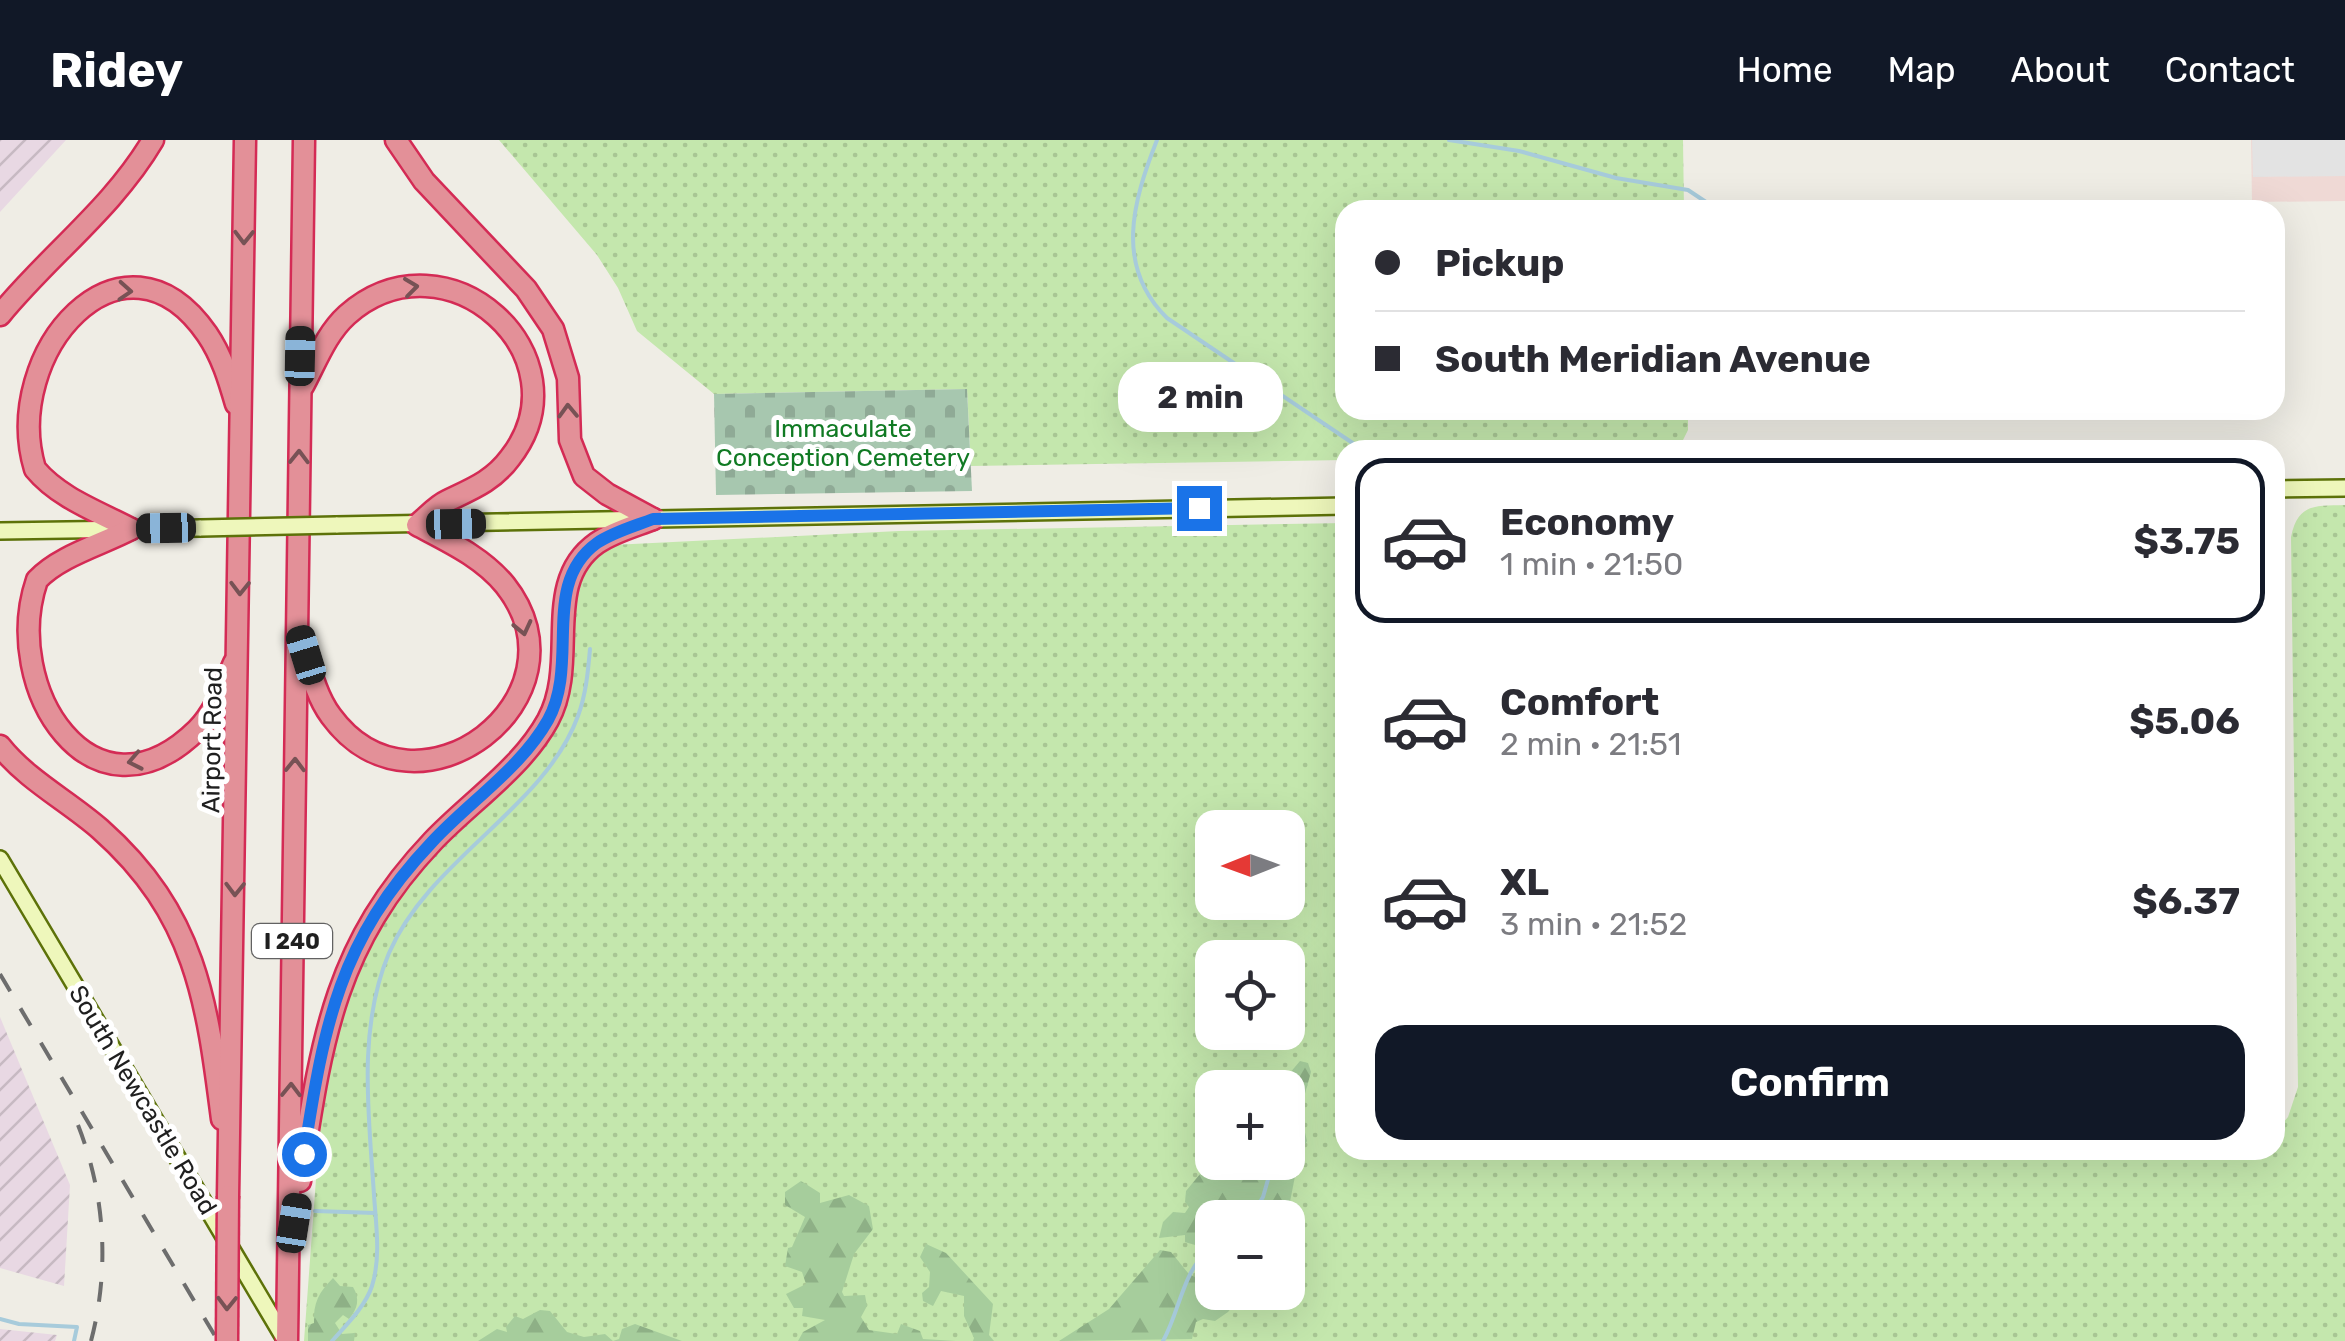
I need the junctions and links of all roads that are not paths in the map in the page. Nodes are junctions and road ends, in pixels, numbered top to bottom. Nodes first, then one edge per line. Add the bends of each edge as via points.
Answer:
1 (154, 140) edge
2 (245, 140) edge
3 (304, 140) edge
4 (396, 140) edge
5 (0, 315) edge
6 (48, 316) dead end
7 (300, 392) junction
8 (11, 400) dead end
9 (242, 420) junction
10 (2345, 488) edge
11 (2285, 489) edge
12 (1335, 506) edge
13 (653, 519) junction
14 (418, 525) junction
15 (131, 529) junction
16 (0, 531) edge
17 (297, 624) junction
18 (8, 640) dead end
19 (239, 652) junction
20 (44, 738) dead end
21 (0, 746) edge
22 (0, 859) edge
23 (228, 1149) junction
24 (288, 1257) junction
25 (227, 1341) edge
26 (287, 1341) edge

1 - 5 highway via 106,204
2 -> 9 highway, Airport Road / I 240
3 - 7 highway, I 240
13 -> 4 highway via 584,476 570,440 568,378 553,329
6 -> 9 highway via 82,295 109,289 133,289 175,304 217,351
7 -> 14 highway via 330,334 380,294 438,286 475,298 504,321 530,376 522,438 495,474
17 -> 7 highway, I 240
8 - 15 highway via 20,444 35,469 66,495
9 -> 19 highway, Airport Road / I 240
10 - 11 main road
12 - 13 main road
13 - 14 main road
13 - 24 highway via 600,541 573,567 564,601 563,671 546,723 406,871 362,935 320,1050
14 - 15 main road, bridge
14 -> 17 highway via 488,567 521,616 525,676 512,707 486,738 427,760 381,754 360,742 328,713
15 - 16 main road
15 - 18 highway via 39,578
24 -> 17 highway, I 240
19 -> 20 highway via 200,728 156,756 130,764 78,760
19 -> 23 highway, Airport Road / I 240
21 - 23 highway via 104,833 166,909 203,993
22 - 26 main road, South Newcastle Road
23 -> 25 highway, Airport Road / I 240, bridge
24 - 26 highway, I 240

